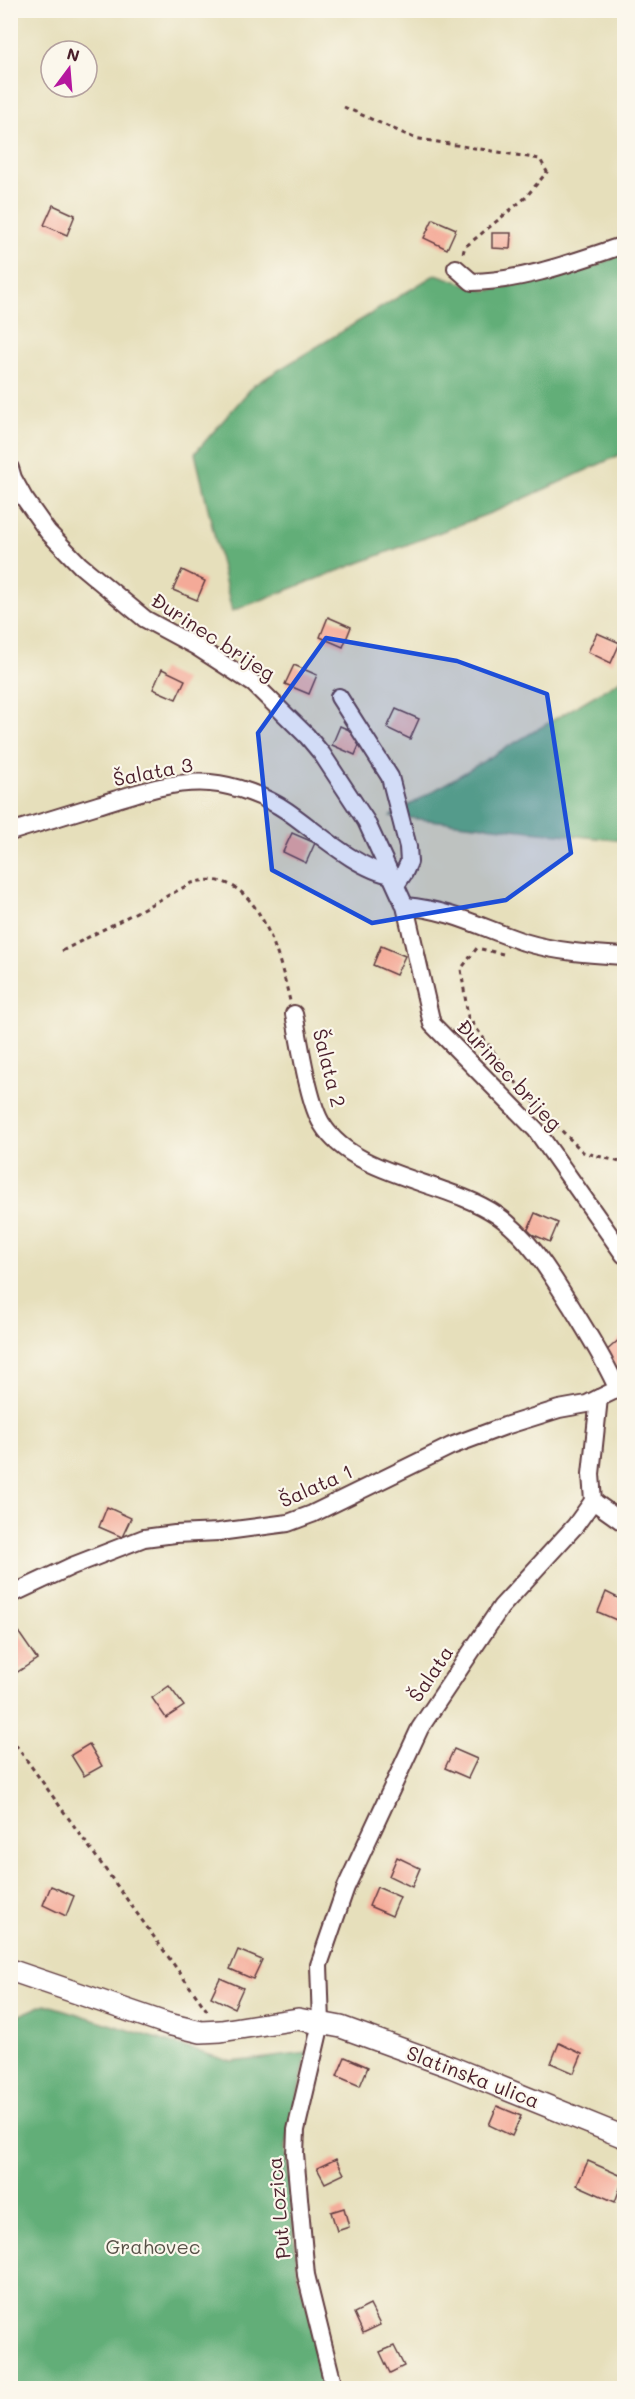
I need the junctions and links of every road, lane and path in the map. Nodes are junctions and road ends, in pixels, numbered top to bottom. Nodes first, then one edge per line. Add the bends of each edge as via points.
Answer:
1 (344, 107) dead end
2 (624, 245) edge
3 (456, 268) joint
4 (10, 468) edge
5 (339, 697) dead end
6 (10, 832) edge
7 (394, 880) junction
8 (405, 906) junction
9 (62, 951) dead end
10 (508, 955) dead end
11 (624, 956) edge
12 (294, 1014) joint
13 (624, 1163) edge
14 (624, 1255) edge
15 (621, 1388) edge
16 (599, 1398) junction
17 (593, 1501) junction
18 (624, 1523) edge
19 (10, 1596) edge
20 (10, 1737) edge
21 (10, 1970) edge
22 (321, 2023) junction
23 (221, 2031) junction
24 (624, 2137) edge
25 (334, 2388) edge

1 - 3 path via 414,138 540,159 547,172 525,198 465,247
2 - 3 street via 553,268 491,282 472,282
4 - 7 street, Đurinec brijeg via 24,498 48,532 80,565 145,620 197,646 254,684 307,736 356,803
5 - 7 street via 390,777 409,862 404,873
6 - 7 street, Šalata 3 via 129,795 177,784 212,783 252,793 284,809 361,863
7 - 8 street, Đurinec brijeg
8 - 11 street via 450,913 545,948
8 - 14 street, Đurinec brijeg via 432,1024 537,1130
9 - 12 path, Šalata 2 via 192,883 225,884 236,887 259,912 283,972
10 - 13 path via 477,948 461,969 468,1017 518,1084 583,1152
12 - 15 street, Šalata 2 via 316,1111 328,1133 372,1164 471,1201 508,1224 541,1258
15 - 16 street
16 - 17 street via 591,1474
16 - 19 street, Šalata 1 via 451,1446 288,1523 144,1538
17 - 18 street
17 - 22 street, Šalata via 501,1607 420,1728 346,1887 319,1965
20 - 23 path
21 - 23 street, Slatinska ulica via 168,2024 201,2032
22 - 23 street, Slatinska ulica via 298,2019
22 - 24 street, Slatinska ulica via 451,2067
22 - 25 street, Put Lozica via 296,2130 295,2154 306,2275

